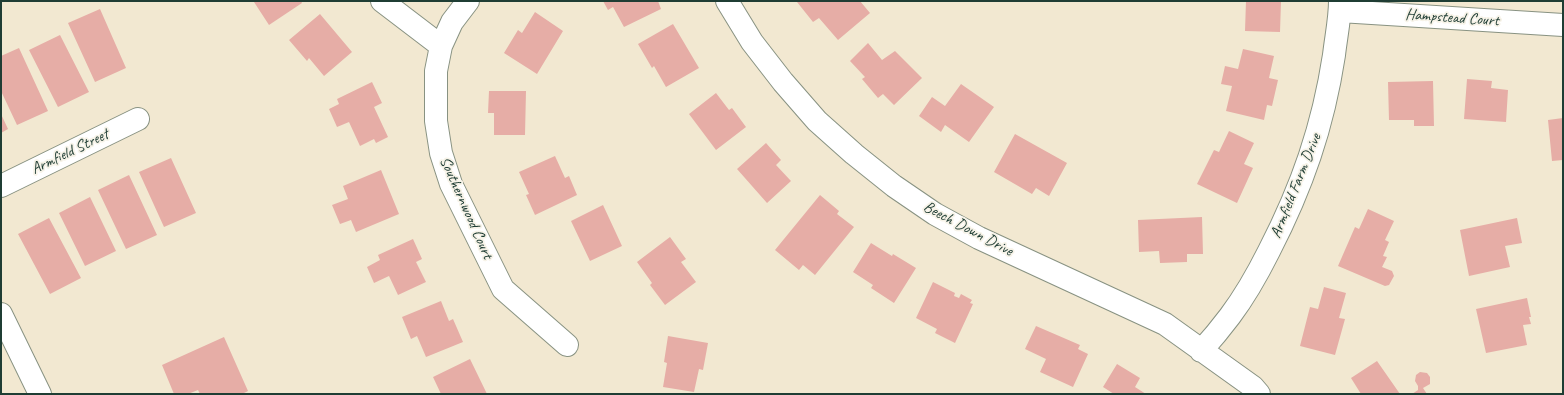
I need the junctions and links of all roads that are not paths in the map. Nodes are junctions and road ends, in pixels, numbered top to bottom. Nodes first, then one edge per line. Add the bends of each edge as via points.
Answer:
1 (382, 1) edge
2 (468, 1) edge
3 (727, 1) edge
4 (1340, 6) edge
5 (1563, 25) edge
6 (441, 46) junction
7 (138, 119) dead end
8 (1, 186) edge
9 (1, 314) edge
10 (567, 345) dead end
11 (1201, 351) junction
12 (40, 394) edge
13 (1259, 394) edge

1 - 6 street
2 - 6 street, Southernwood Court via 452,22
3 - 11 street, Beech Down Drive via 752,42 817,121 894,186 935,214 979,238 1165,324
4 - 5 street, Hampstead Court
4 - 11 street, Armfield Farm Drive via 1329,90 1310,160 1282,226 1258,272 1231,315
6 - 10 street, Southernwood Court via 436,71 436,122 441,153 451,184 503,289
7 - 8 street, Armfield Street
9 - 12 street
11 - 13 street, Beech Down Drive via 1253,387

